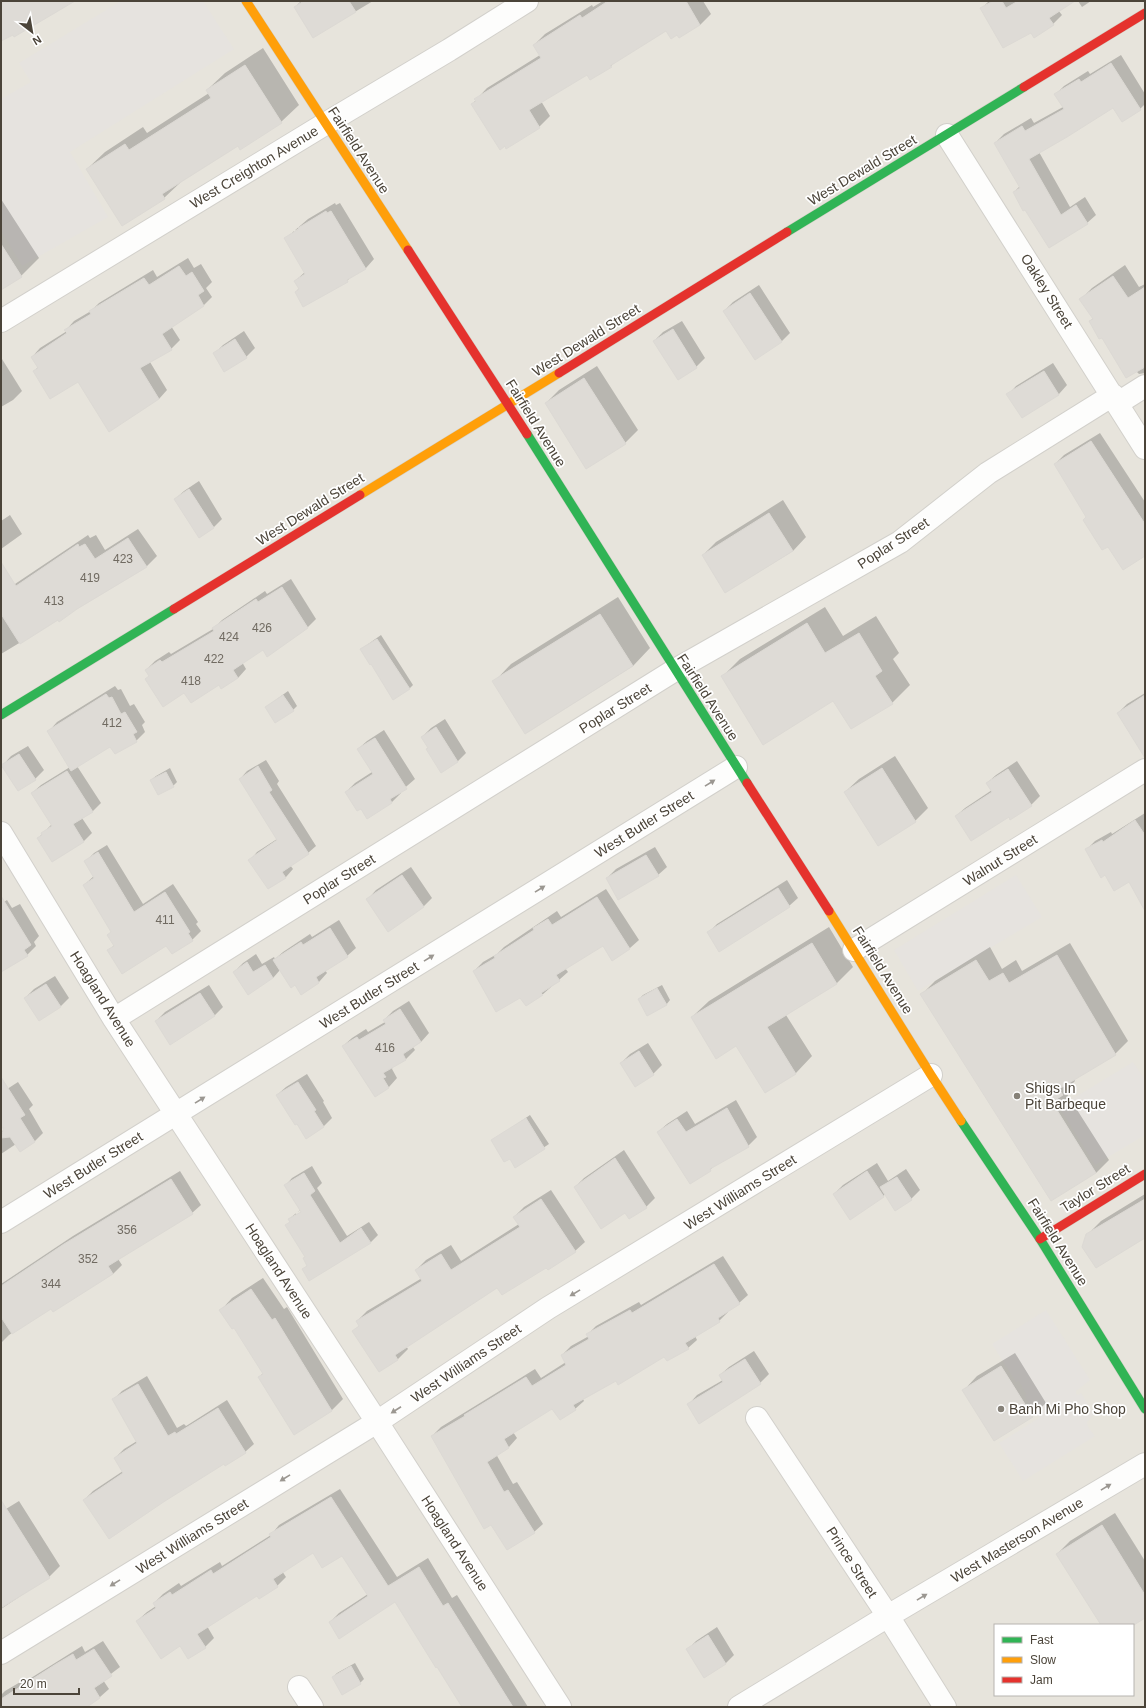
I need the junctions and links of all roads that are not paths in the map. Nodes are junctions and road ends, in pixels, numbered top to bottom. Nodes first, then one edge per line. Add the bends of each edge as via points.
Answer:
1 (246, 1) edge
2 (527, 1) edge
3 (1145, 13) edge
4 (325, 124) junction
5 (947, 135) junction
6 (1, 321) edge
7 (1145, 386) edge
8 (1115, 399) junction
9 (508, 404) junction
10 (1145, 448) edge
11 (675, 670) junction
12 (1, 715) edge
13 (736, 767) junction
14 (1145, 770) edge
15 (1, 833) edge
16 (854, 950) junction
17 (114, 1018) junction
18 (932, 1075) junction
19 (177, 1114) junction
20 (1145, 1174) edge
21 (1, 1222) edge
22 (1040, 1239) junction
23 (1145, 1409) edge
24 (757, 1418) dead end
25 (377, 1422) junction
26 (1145, 1464) edge
27 (888, 1616) junction
28 (1, 1653) edge
29 (298, 1687) dead end
30 (312, 1707) edge
31 (560, 1707) edge
32 (739, 1707) edge
33 (945, 1707) edge

1 - 4 main road, Fairfield Avenue
2 - 4 street, West Creighton Avenue
3 - 5 main road, West Dewald Street
4 - 6 street, West Creighton Avenue
4 - 9 main road, Fairfield Avenue
5 - 8 street, Oakley Street
5 - 9 main road, West Dewald Street
7 - 8 street, Poplar Street
8 - 10 street, Oakley Street
8 - 11 street, Poplar Street via 988,473 900,542
9 - 11 main road, Fairfield Avenue
9 - 12 main road, West Dewald Street
11 - 13 main road, Fairfield Avenue
11 - 17 street, Poplar Street
13 - 16 main road, Fairfield Avenue
19 -> 13 street, West Butler Street
14 - 16 street, Walnut Street
15 - 17 street, Hoagland Avenue
16 - 18 main road, Fairfield Avenue
17 - 19 street, Hoagland Avenue
18 - 22 main road, Fairfield Avenue
18 -> 25 street, West Williams Street via 548,1308
19 - 21 street, West Butler Street
19 - 25 street, Hoagland Avenue
20 - 22 main road, Taylor Street
22 - 23 main road, Fairfield Avenue
24 - 27 street, Prince Street
25 -> 28 street, West Williams Street
25 - 31 street, Hoagland Avenue
27 -> 26 street, West Masterson Avenue
27 - 32 street, West Masterson Avenue
27 - 33 street, Prince Street
29 - 30 street

